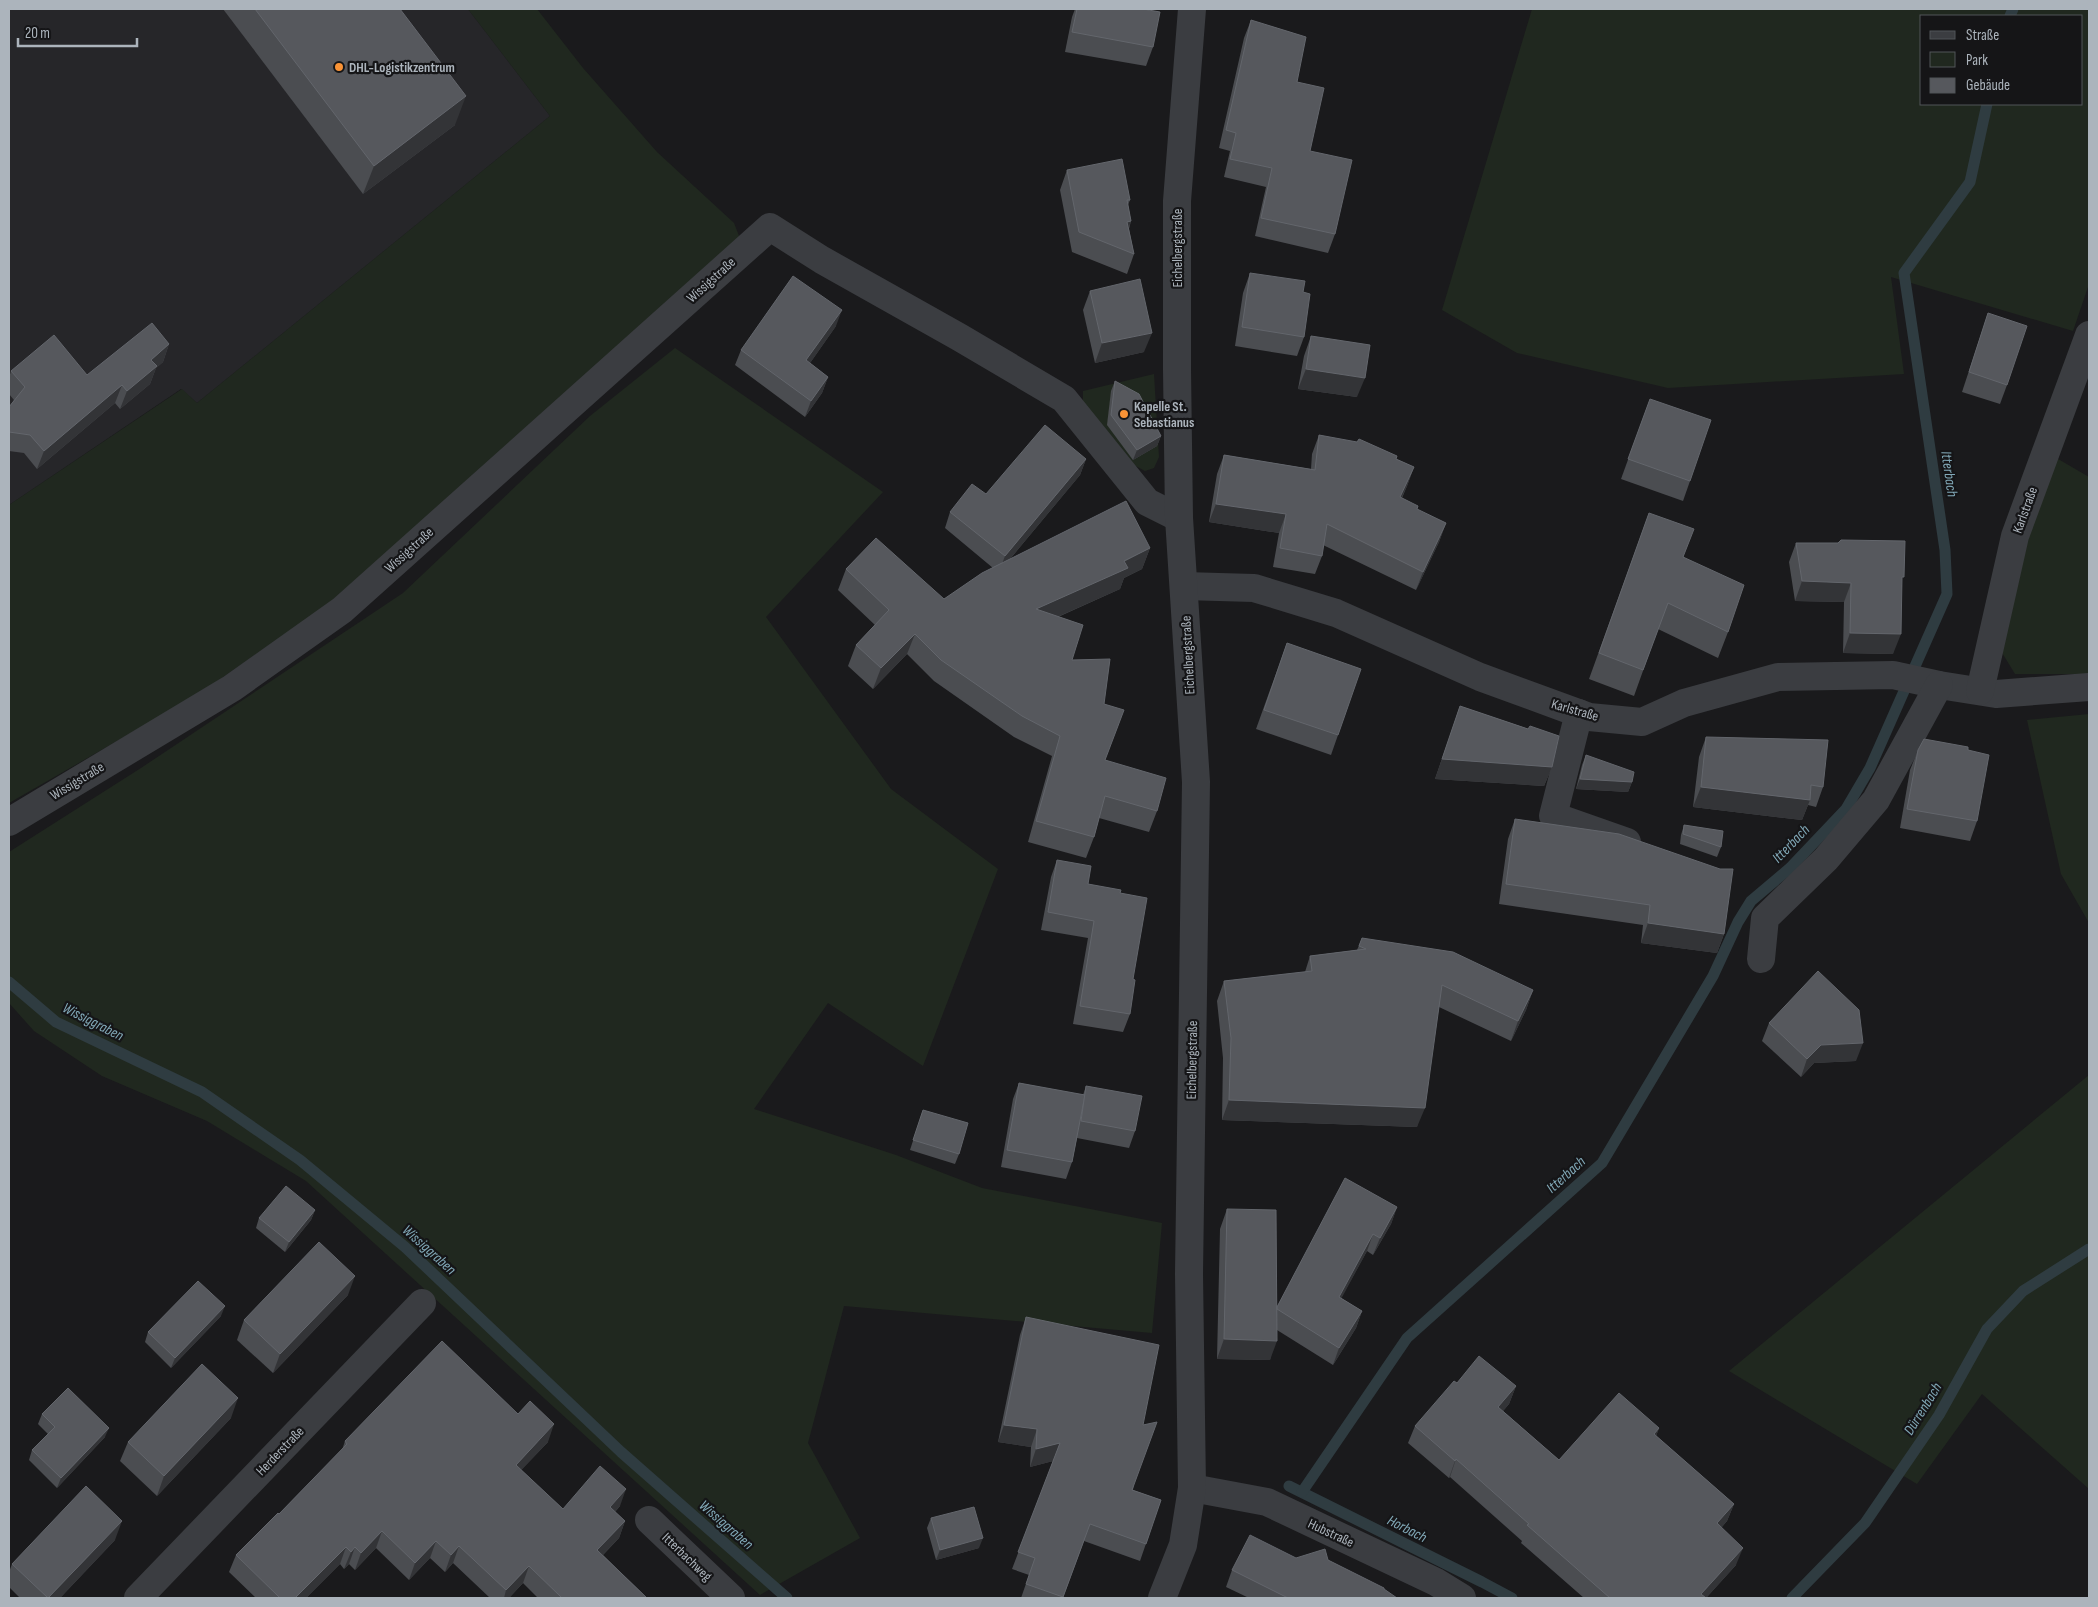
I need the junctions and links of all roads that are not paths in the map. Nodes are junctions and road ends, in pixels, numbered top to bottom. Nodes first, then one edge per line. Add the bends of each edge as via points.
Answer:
1 (1192, 9) edge
2 (2089, 335) edge
3 (1179, 518) junction
4 (1184, 586) junction
5 (1940, 685) junction
6 (2089, 687) edge
7 (1980, 691) junction
8 (1579, 713) junction
9 (9, 822) edge
10 (1654, 851) edge
11 (1761, 959) dead end
12 (422, 1303) dead end
13 (1192, 1488) junction
14 (649, 1520) dead end
15 (726, 1597) edge
16 (138, 1598) edge
17 (1162, 1598) edge
18 (1462, 1598) edge

1 - 3 street, Eichelbergstraße via 1177,201
2 - 7 street, Karlstraße via 2015,536
3 - 4 street, Eichelbergstraße
3 - 9 street, Wissigstraße via 1147,502 1064,399 770,227 342,610 232,688
4 - 8 street, Karlstraße via 1254,588 1336,613 1480,677
4 - 13 street, Eichelbergstraße via 1196,782 1189,1274
5 - 7 street, Karlstraße
5 - 8 street, Karlstraße via 1893,675 1778,677 1684,703 1642,722
5 - 11 street via 1876,800 1826,859 1765,918
6 - 7 street, Karlstraße via 1996,694
8 - 10 street via 1553,816
12 - 16 street, Herderstraße
13 - 17 street, Eichelbergstraße via 1183,1545
13 - 18 street, Hubstraße via 1266,1502 1436,1582
14 - 15 street, Itterbachweg

